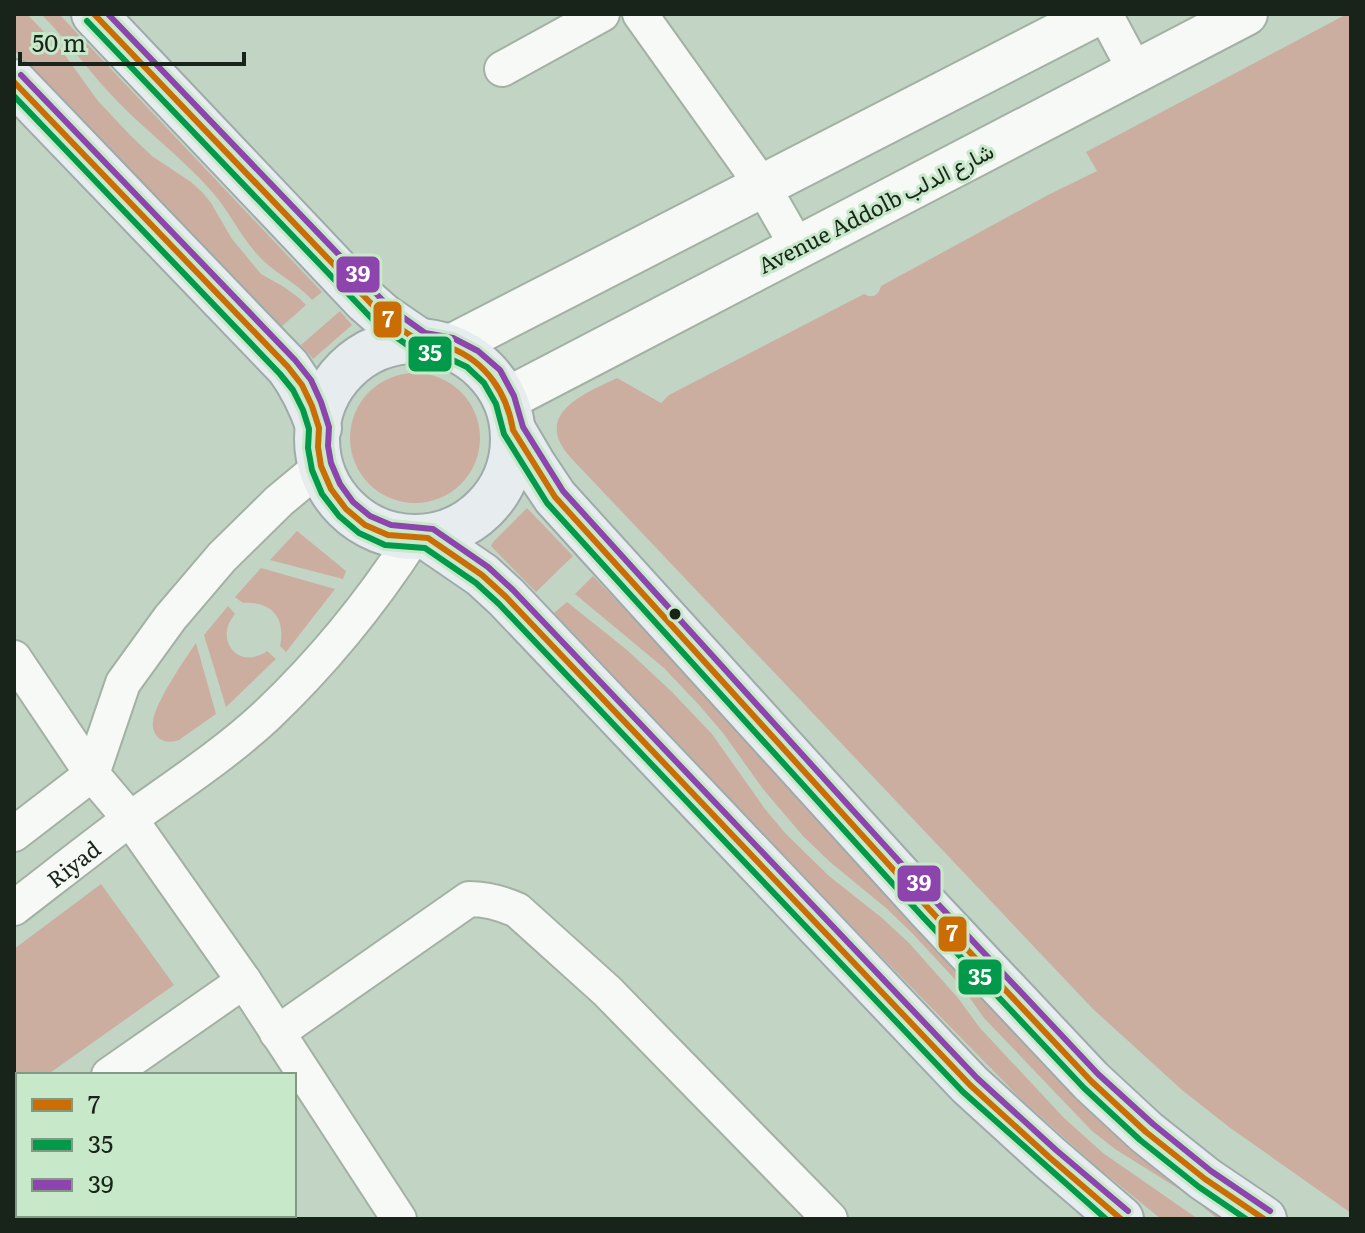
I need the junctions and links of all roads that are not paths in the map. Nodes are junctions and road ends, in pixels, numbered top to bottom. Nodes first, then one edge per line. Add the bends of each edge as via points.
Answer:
1 (602, 14) edge
2 (640, 14) edge
3 (1097, 14) edge
4 (1105, 14) edge
5 (1246, 14) edge
6 (106, 18) edge
7 (502, 69) dead end
8 (1136, 72) junction
9 (14, 82) edge
10 (762, 185) junction
11 (797, 246) junction
12 (435, 344) junction
13 (509, 415) junction
14 (320, 447) junction
15 (420, 538) junction
16 (14, 658) edge
17 (92, 774) junction
18 (130, 819) junction
19 (14, 834) edge
20 (14, 908) edge
21 (244, 981) junction
22 (277, 1033) junction
23 (112, 1073) edge
24 (399, 1219) edge
25 (830, 1219) edge
26 (1121, 1219) edge
27 (1264, 1219) edge

1 - 7 street
2 - 10 street
3 - 10 street
4 - 8 street
5 - 8 street, Avenue Addolb شارع الدلب
6 - 12 main road via 366,301
8 - 11 street, Avenue Addolb شارع الدلب
9 - 14 main road via 288,367 302,385
10 - 11 street
10 - 12 street
11 - 13 street, Avenue Addolb شارع الدلب
12 - 13 main road via 473,359 492,377
12 - 14 main road via 396,342 352,363 324,404
13 - 15 main road via 504,479 491,500 452,531
13 - 27 main road via 555,497 930,910 1146,1132
14 - 15 main road via 331,489 346,509 388,535
14 - 17 street via 279,501 170,618 123,683
15 - 18 street via 324,657 265,717
15 - 26 main road via 473,569 506,597 970,1085
16 - 17 street
17 - 18 street
17 - 19 street
18 - 20 street, Riyad
18 - 21 street
21 - 22 street
21 - 23 street
22 - 24 street
22 - 25 street via 469,899 499,902 517,910 607,991

